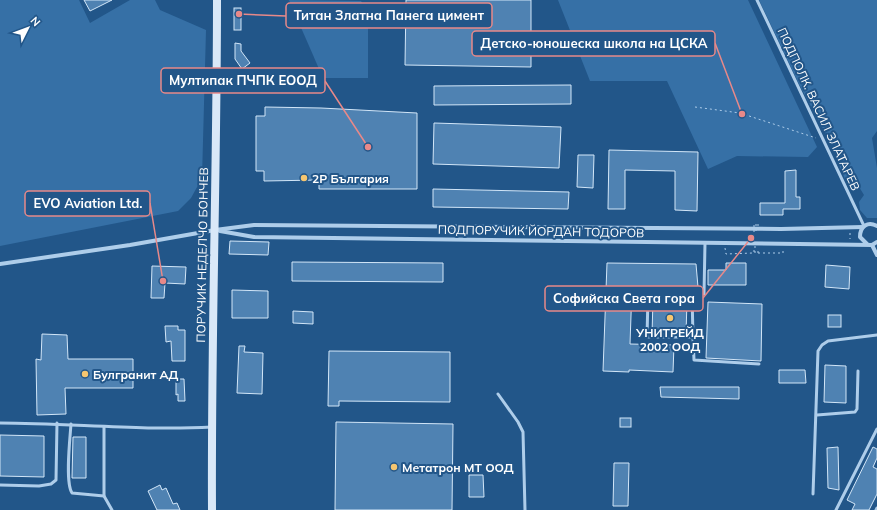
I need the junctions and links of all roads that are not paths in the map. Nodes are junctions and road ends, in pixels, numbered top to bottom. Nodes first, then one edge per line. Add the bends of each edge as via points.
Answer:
1 (217, 0) edge
2 (757, 0) edge
3 (863, 226) junction
4 (877, 226) edge
5 (215, 230) junction
6 (877, 242) edge
7 (705, 243) junction
8 (867, 244) junction
9 (872, 245) junction
10 (877, 255) edge
11 (0, 264) edge
12 (692, 294) junction
13 (877, 335) edge
14 (693, 337) junction
15 (759, 364) dead end
16 (858, 371) dead end
17 (498, 394) dead end
18 (817, 415) junction
19 (0, 422) edge
20 (57, 423) junction
21 (71, 424) junction
22 (104, 426) junction
23 (212, 427) junction
24 (877, 429) edge
25 (0, 485) edge
26 (814, 494) dead end
27 (104, 496) junction
28 (112, 510) edge
29 (212, 510) edge
30 (525, 510) edge
31 (836, 510) edge

1 - 5 street, ПОРУЧИК НЕДЕЛЧО БОНЧЕВ
2 - 3 lane, ПОДПОЛК. ВАСИЛ ЗЛАТАРЕВ
3 - 4 street, ПОДПОРУЧИК ЙОРДАН ТОДОРОВ
3 - 5 street, ПОДПОРУЧИК ЙОРДАН ТОДОРОВ via 755,229 254,225
3 - 8 street via 860,237
5 - 7 street, ПОДПОРУЧИК ЙОРДАН ТОДОРОВ via 254,237
5 - 11 street, ПОДПОРУЧИК ЙОРДАН ТОДОРОВ
5 - 23 street, ПОРУЧИК НЕДЕЛЧО БОНЧЕВ
6 - 9 street
7 - 8 street, ПОДПОРУЧИК ЙОРДАН ТОДОРОВ
7 - 12 lane via 704,294
8 - 9 street, ПОДПОРУЧИК ЙОРДАН ТОДОРОВ
9 - 10 street
12 - 14 lane
12 - 14 lane via 648,296 647,337
13 - 18 lane via 828,341 822,345 818,351
14 - 15 lane via 694,360
16 - 18 lane via 855,412
17 - 30 lane via 522,432
18 - 26 lane
19 - 20 lane
20 - 21 lane
20 - 25 lane via 56,480 51,484 39,486
21 - 22 lane
21 - 27 lane via 70,489 72,493
22 - 23 lane
22 - 27 lane
23 - 29 street, ПОРУЧИК НЕДЕЛЧО БОНЧЕВ
24 - 31 lane
27 - 28 lane

